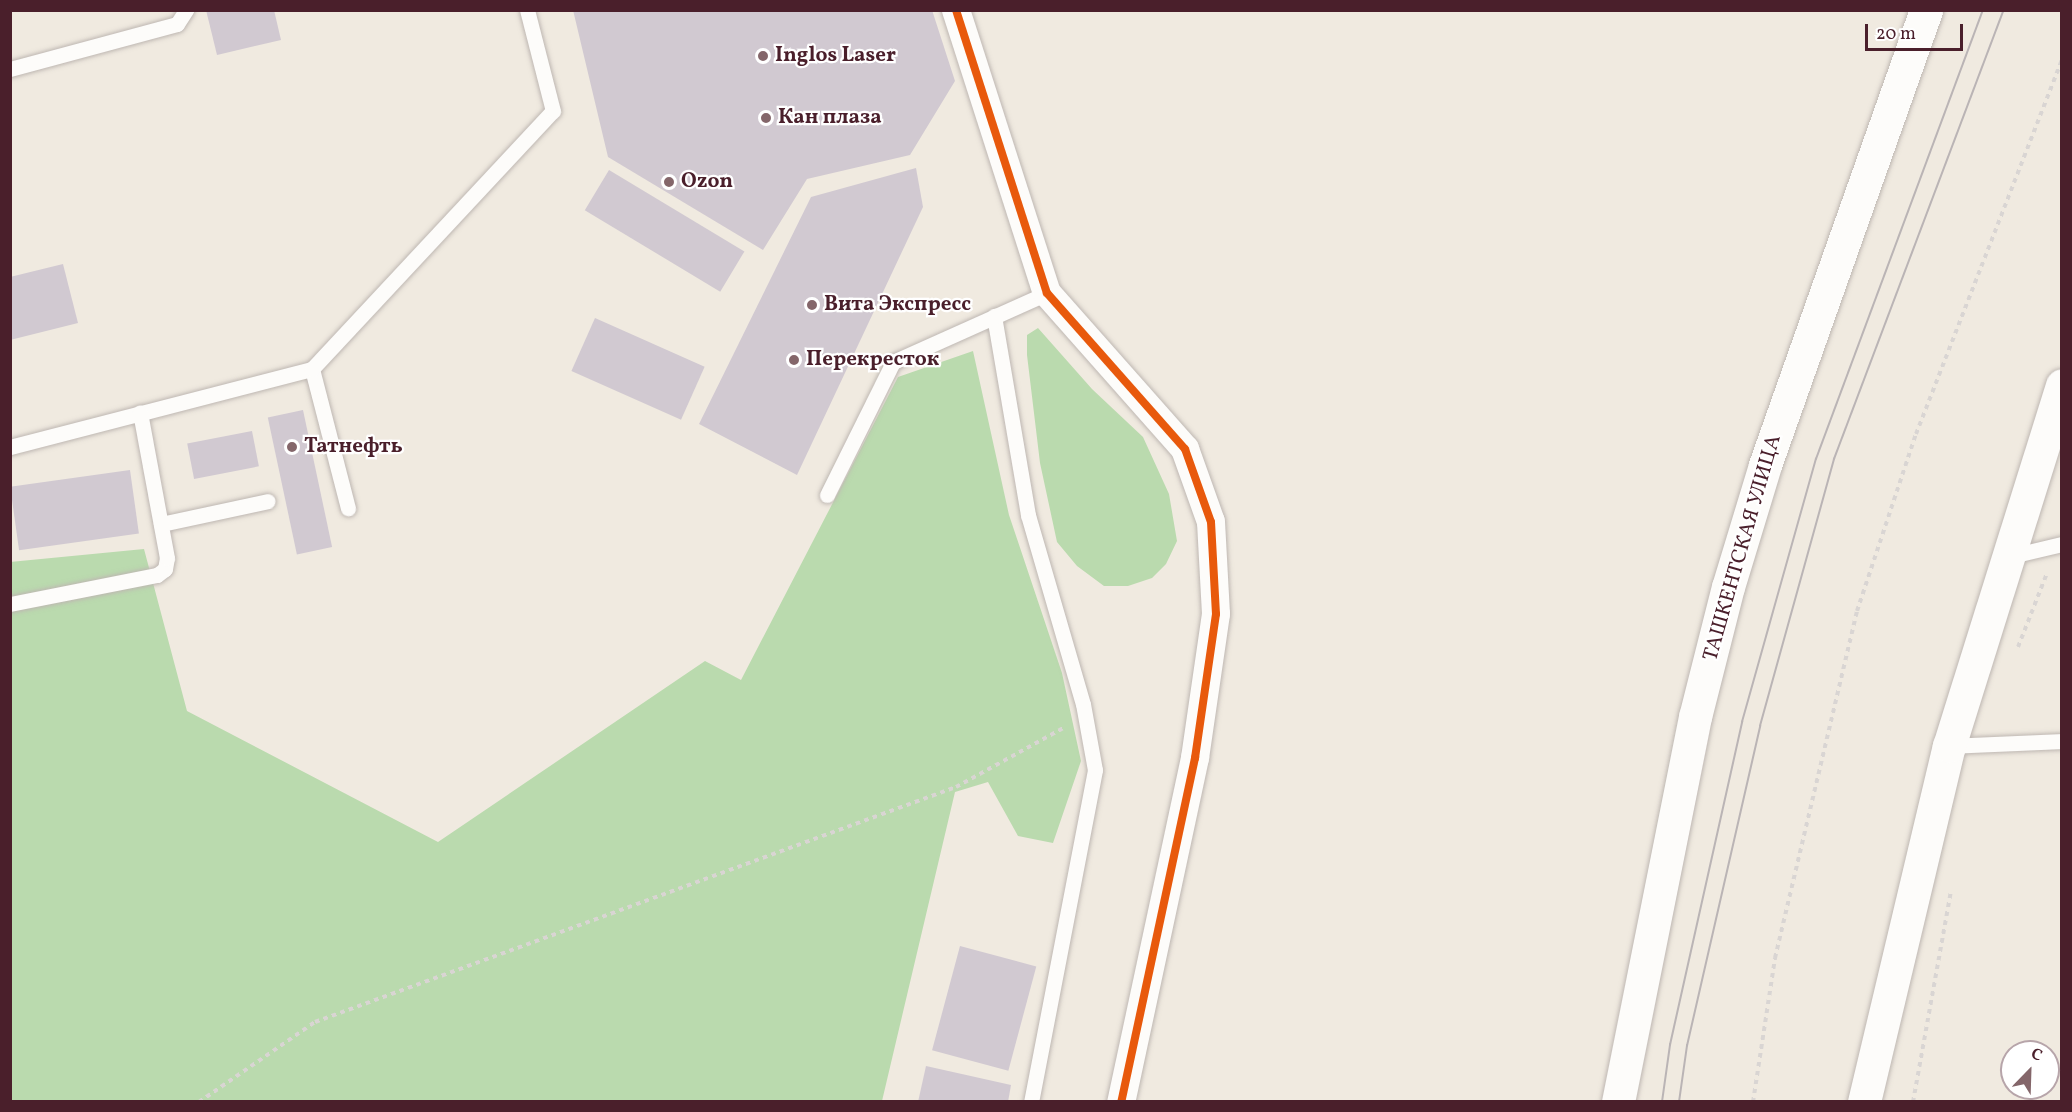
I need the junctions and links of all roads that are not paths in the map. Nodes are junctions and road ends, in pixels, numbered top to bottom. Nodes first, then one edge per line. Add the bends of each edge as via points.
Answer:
1 (186, 10) edge
2 (527, 10) edge
3 (956, 10) edge
4 (1926, 10) edge
5 (10, 69) edge
6 (1047, 292) junction
7 (994, 316) junction
8 (312, 369) junction
9 (2061, 386) edge
10 (140, 412) junction
11 (2055, 423) edge
12 (10, 447) edge
13 (827, 495) dead end
14 (268, 501) dead end
15 (348, 508) dead end
16 (161, 524) junction
17 (2060, 544) edge
18 (2007, 557) junction
19 (10, 604) edge
20 (2061, 741) edge
21 (1949, 747) junction
22 (1031, 1101) edge
23 (1121, 1101) edge
24 (1618, 1101) edge
25 (1864, 1101) edge

1 - 5 lane via 177,24
2 - 8 lane via 553,111
3 - 6 street
4 - 24 main road, ТАШКЕНТСКАЯ УЛИЦА via 1765,465 1728,587 1692,729
6 - 7 lane
6 - 23 street via 1185,449 1211,522 1216,614 1195,758
7 - 13 lane via 893,362
7 - 22 lane via 1028,515 1085,716 1095,770
8 - 10 lane
8 - 15 lane
9 - 11 main road
10 - 12 lane
10 - 16 lane
11 - 18 main road
14 - 16 lane
16 - 19 lane via 167,558 165,569 156,575
17 - 18 lane
18 - 21 main road
20 - 21 lane
21 - 25 main road

